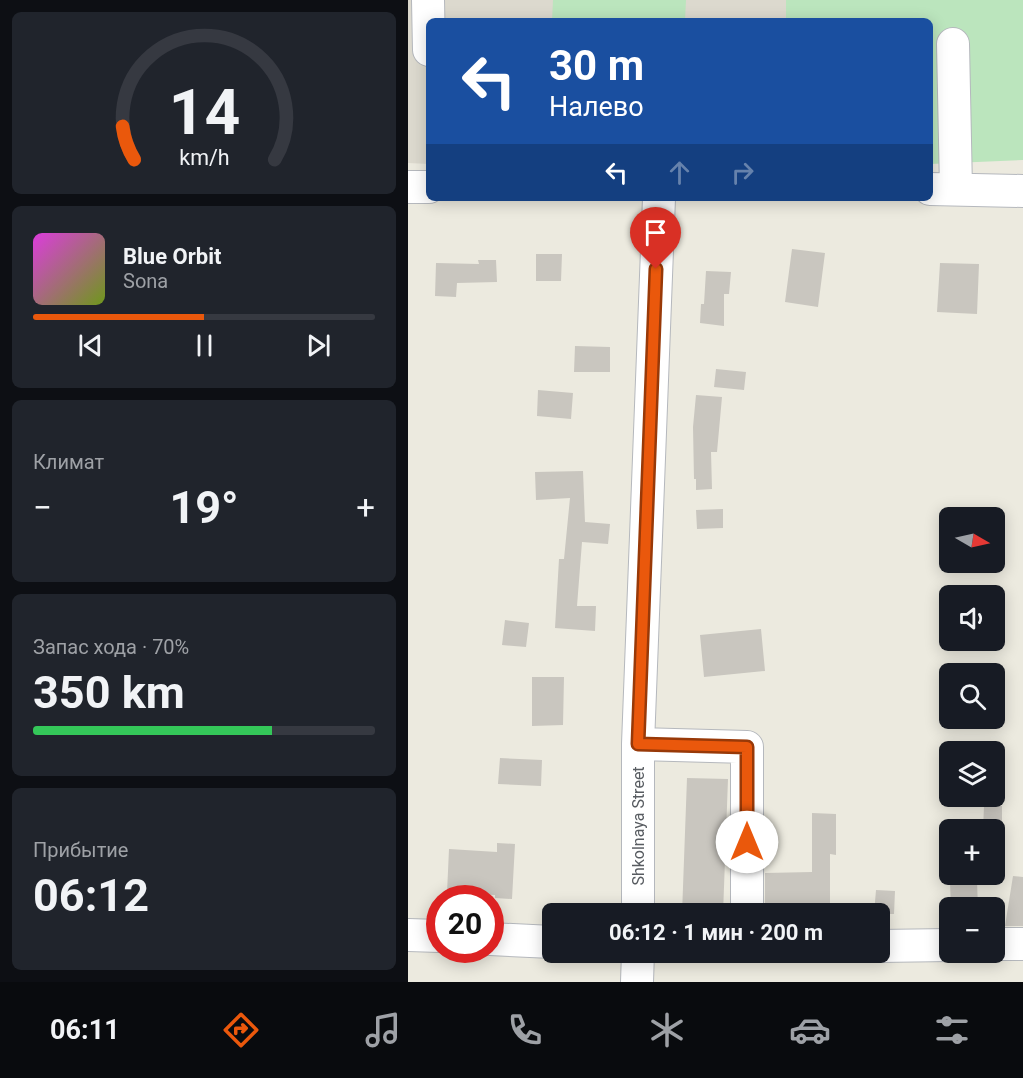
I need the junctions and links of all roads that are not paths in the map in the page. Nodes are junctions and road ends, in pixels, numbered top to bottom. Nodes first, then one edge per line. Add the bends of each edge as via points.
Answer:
1 (428, 0) edge
2 (428, 18) edge
3 (953, 44) dead end
4 (408, 187) edge
5 (426, 187) edge
6 (943, 189) edge
7 (1023, 191) edge
8 (659, 201) edge
9 (638, 744) junction
10 (638, 903) edge
11 (747, 903) edge
12 (408, 935) edge
13 (426, 936) edge
14 (504, 940) edge
15 (542, 942) edge
16 (1005, 944) edge
17 (1023, 944) edge
18 (939, 945) edge
19 (890, 946) edge
20 (638, 963) edge
21 (637, 982) edge

1 - 2 street
3 - 6 street
4 - 5 street
6 - 7 street
8 - 9 street, Shkolnaya Street
9 - 10 street, Shkolnaya Street
9 - 11 street via 747,747
12 - 13 street
14 - 15 street
16 - 17 street
18 - 19 street
20 - 21 street

